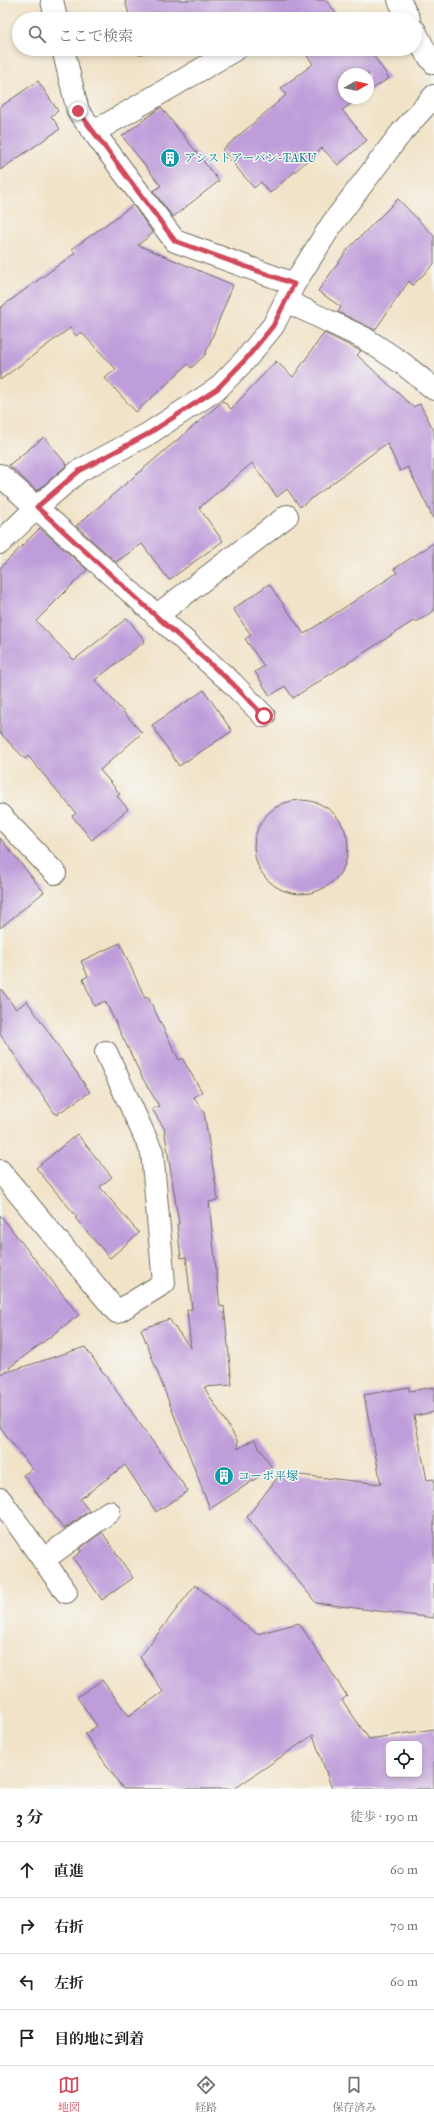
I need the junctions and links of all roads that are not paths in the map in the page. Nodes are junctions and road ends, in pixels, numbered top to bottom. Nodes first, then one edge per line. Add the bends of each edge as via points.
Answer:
1 (52, 0) edge
2 (399, 0) edge
3 (55, 12) edge
4 (405, 12) edge
5 (422, 45) edge
6 (65, 56) edge
7 (224, 56) edge
8 (434, 63) edge
9 (434, 96) edge
10 (94, 132) junction
11 (290, 293) junction
12 (434, 389) edge
13 (0, 474) edge
14 (37, 507) junction
15 (287, 516) dead end
16 (0, 543) edge
17 (156, 616) junction
18 (264, 716) dead end
19 (0, 814) edge
20 (55, 873) dead end
21 (106, 1052) dead end
22 (0, 1171) edge
23 (0, 1499) edge
24 (109, 1512) dead end
25 (43, 1560) junction
26 (66, 1592) dead end

1 - 3 street
2 - 4 street
5 - 8 street
6 - 10 street via 78,111
7 - 10 street
9 - 11 street via 401,133 332,224
10 - 11 street via 175,241
11 - 12 street via 402,363
11 - 14 street via 273,326 217,389 148,434 79,471
13 - 14 street
14 - 16 street
14 - 17 street
15 - 17 street
17 - 18 street via 232,683
19 - 20 street
21 - 22 street via 152,1152 164,1283 118,1312
23 - 25 street
24 - 25 street
25 - 26 street

